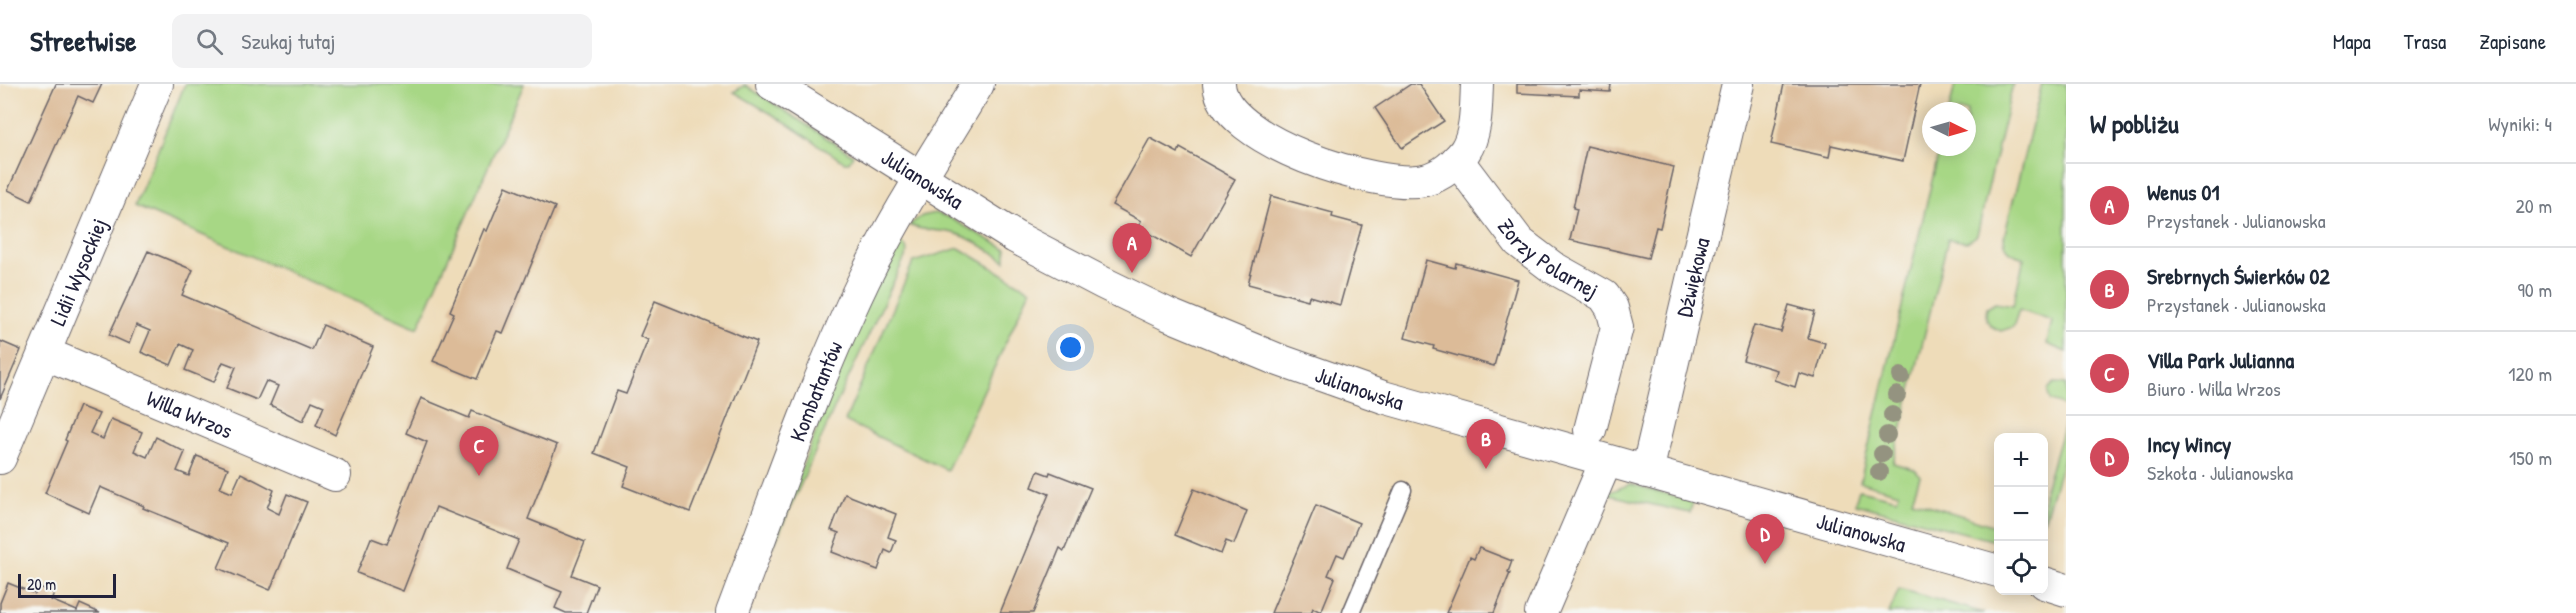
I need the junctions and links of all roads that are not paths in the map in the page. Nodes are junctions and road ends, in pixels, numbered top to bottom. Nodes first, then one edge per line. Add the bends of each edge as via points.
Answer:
1 (157, 84) edge
2 (772, 84) edge
3 (978, 84) edge
4 (1219, 84) edge
5 (1477, 84) edge
6 (1737, 84) edge
7 (1457, 160) junction
8 (920, 179) junction
9 (44, 353) junction
10 (1590, 430) dead end
11 (0, 458) edge
12 (1606, 461) junction
13 (1647, 472) junction
14 (335, 475) dead end
15 (1402, 490) dead end
16 (1994, 570) edge
17 (2048, 585) edge
18 (2066, 590) edge
19 (732, 613) edge
20 (1351, 613) edge
21 (1540, 613) edge

1 - 9 street, Lidii Wysockiej
2 - 8 street, Julianowska
3 - 8 street, Kombatantów
4 - 7 street via 1224,103 1242,122 1289,150 1330,166 1410,182 1448,170
5 - 7 street via 1475,119 1466,149
6 - 13 street, Dźwiękowa
7 - 10 street, Zorzy Polarnej via 1519,242 1552,267 1604,296 1612,309 1617,327
8 - 12 street, Julianowska via 1102,284 1207,331 1383,397
8 - 19 street, Kombatantów via 864,279 824,370
9 - 11 street, Lidii Wysockiej
9 - 14 street, Willa Wrzos
12 - 13 street, Julianowska
12 - 21 street
13 - 16 street, Julianowska
15 - 20 lane
17 - 18 street

